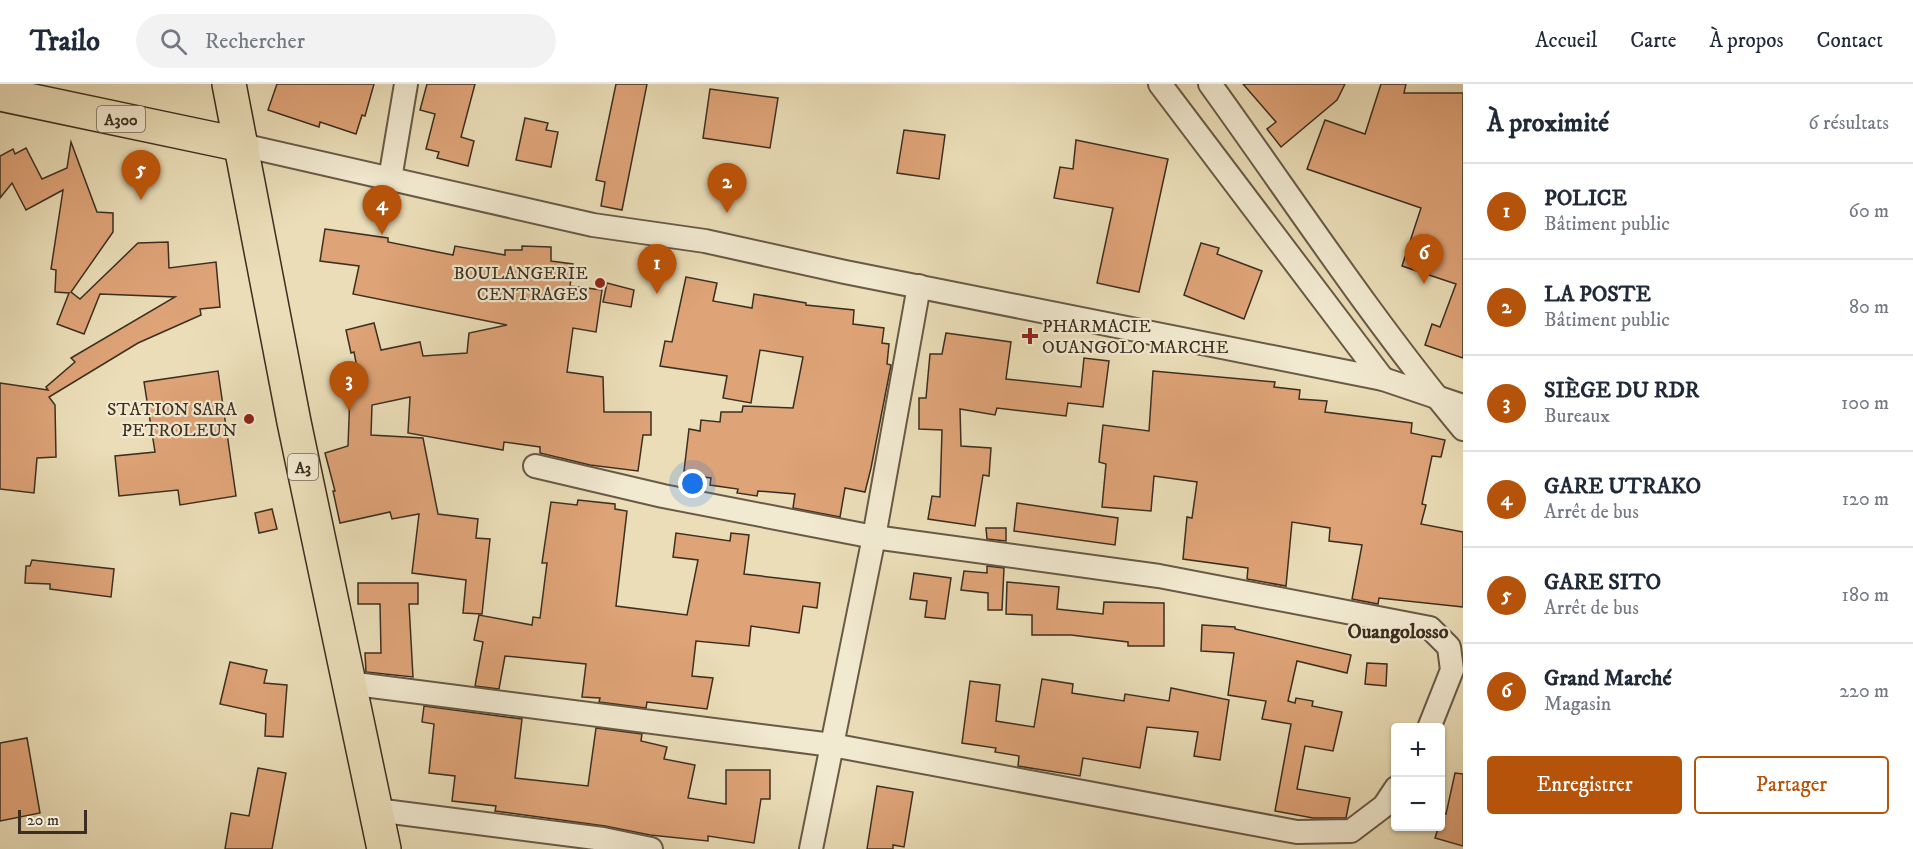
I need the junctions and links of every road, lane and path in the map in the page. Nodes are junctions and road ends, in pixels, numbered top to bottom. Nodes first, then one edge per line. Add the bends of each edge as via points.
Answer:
1 (229, 84) edge
2 (406, 84) edge
3 (1160, 84) edge
4 (1210, 84) edge
5 (1, 98) edge
6 (242, 144) junction
7 (390, 179) junction
8 (919, 286) junction
9 (1383, 379) junction
10 (1435, 395) junction
11 (1463, 406) edge
12 (1463, 429) edge
13 (535, 466) dead end
14 (874, 537) junction
15 (348, 683) junction
16 (1431, 723) edge
17 (832, 745) junction
18 (1391, 795) edge
19 (376, 810) junction
20 (384, 849) edge
21 (651, 849) edge
22 (811, 849) edge

1 - 6 highway, A3
2 - 7 street
3 - 9 street
4 - 10 street
5 - 6 highway, A300
6 - 7 street
6 - 15 highway, A3
7 - 8 street via 593,225 705,241
8 - 9 street
8 - 14 street
9 - 10 street
10 - 11 street
10 - 12 street
13 - 14 street via 663,496
14 - 16 street via 1159,576 1430,628 1449,647 1452,670
14 - 17 street
15 - 17 street
15 - 19 highway, A3
17 - 18 street via 1297,832 1351,831 1384,806
17 - 22 street
19 - 20 highway, A3
19 - 21 street via 603,839

